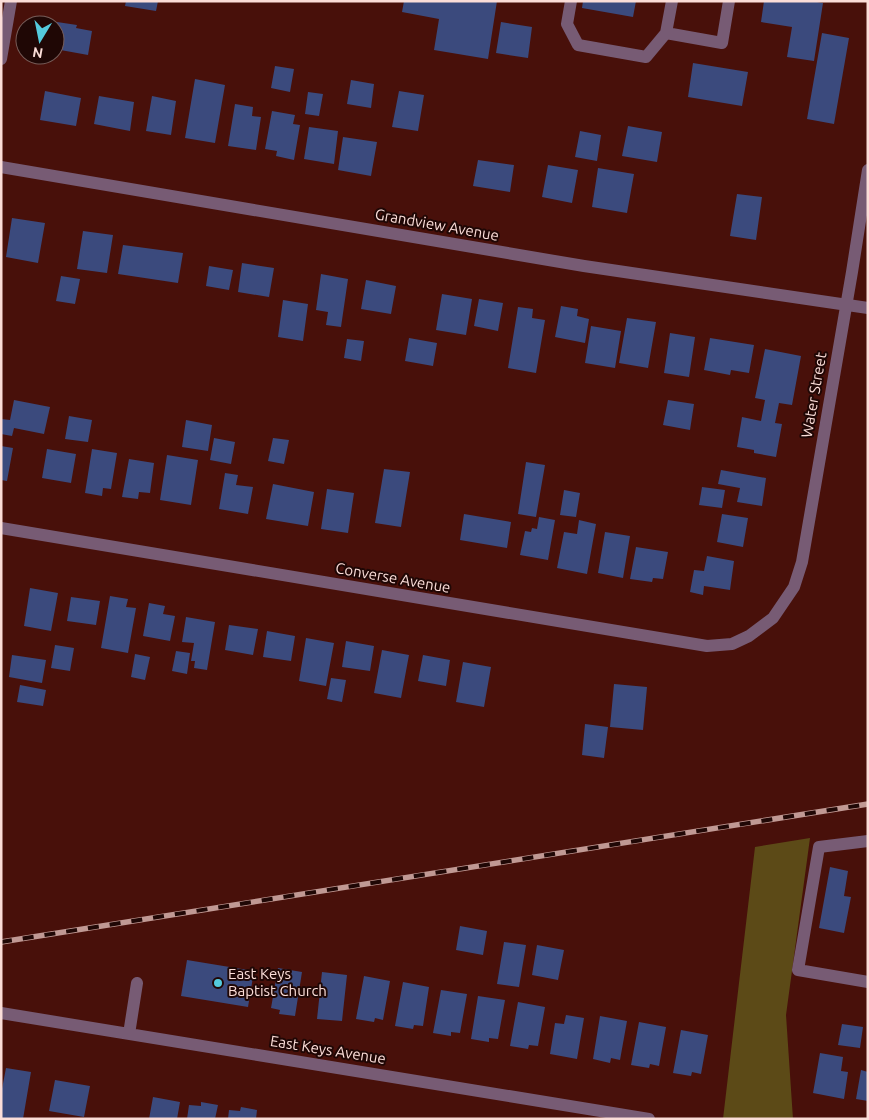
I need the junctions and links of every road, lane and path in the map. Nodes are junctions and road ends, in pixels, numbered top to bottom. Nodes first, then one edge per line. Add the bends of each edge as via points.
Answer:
1 (11, 1) edge
2 (571, 1) edge
3 (672, 1) edge
4 (729, 1) edge
5 (666, 33) junction
6 (1, 59) edge
7 (1, 167) edge
8 (868, 170) edge
9 (846, 304) junction
10 (868, 308) edge
11 (1, 528) edge
12 (773, 618) joint
13 (868, 841) edge
14 (868, 982) edge
15 (137, 983) dead end
16 (1, 1013) edge
17 (129, 1034) junction
18 (650, 1119) edge

1 - 6 street
2 - 5 street via 567,24 578,44 646,57
3 - 5 street
4 - 5 street via 722,42
7 - 9 street, Grandview Avenue via 584,266
8 - 9 street, Water Street
9 - 10 street, Grandview Avenue
9 - 12 street, Water Street via 802,562 794,587
11 - 12 street, Converse Avenue via 707,646 732,644
13 - 14 street via 819,846 798,970
15 - 17 street
16 - 17 street, East Keys Avenue
17 - 18 street, East Keys Avenue

